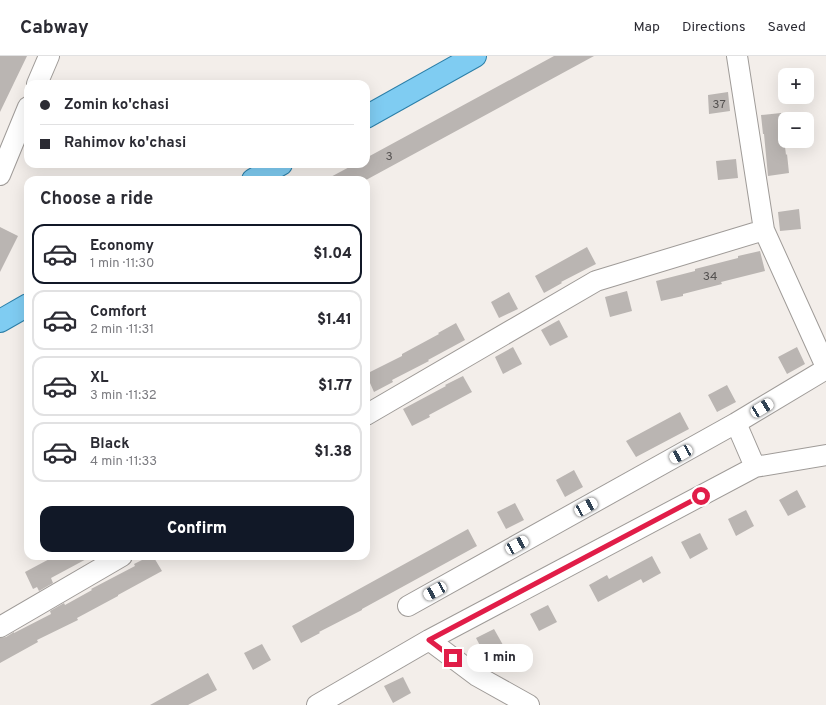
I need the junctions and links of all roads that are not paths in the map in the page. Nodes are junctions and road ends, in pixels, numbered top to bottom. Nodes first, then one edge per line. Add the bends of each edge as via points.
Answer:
1 (49, 56) edge
2 (475, 56) edge
3 (737, 56) edge
4 (39, 80) edge
5 (370, 115) edge
6 (24, 117) edge
7 (274, 168) edge
8 (0, 175) edge
9 (260, 176) edge
10 (764, 230) junction
11 (24, 307) edge
12 (0, 321) edge
13 (826, 368) edge
14 (370, 412) edge
15 (736, 423) junction
16 (826, 455) edge
17 (755, 467) junction
18 (115, 560) edge
19 (408, 606) dead end
20 (0, 627) edge
21 (429, 640) junction
22 (317, 705) edge
23 (529, 705) edge

1 - 4 street
2 - 5 main road
3 - 10 street
6 - 8 street
7 - 9 main road
10 - 13 street
10 - 14 street via 596,281
11 - 12 main road
13 - 15 street
15 - 17 street
15 - 19 street
16 - 17 street
17 - 21 street
18 - 20 street
21 - 22 street
21 - 23 street via 477,676

